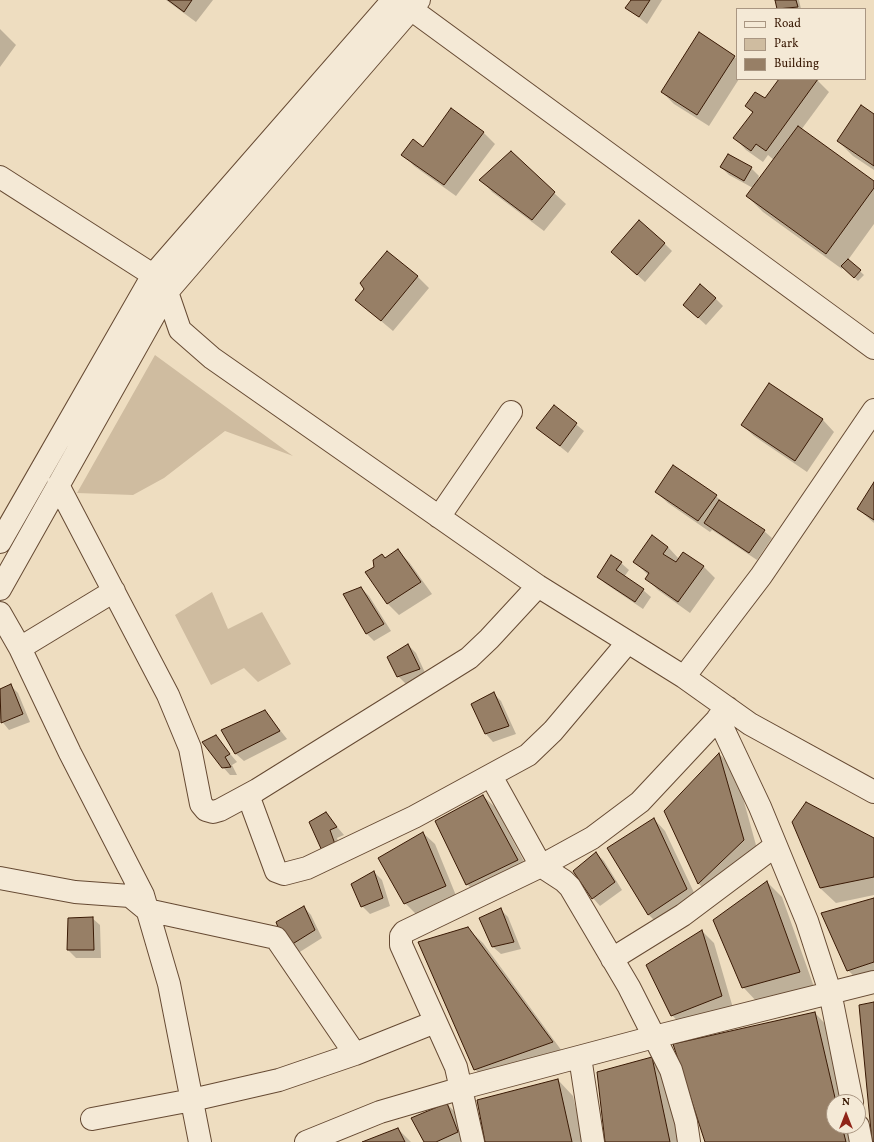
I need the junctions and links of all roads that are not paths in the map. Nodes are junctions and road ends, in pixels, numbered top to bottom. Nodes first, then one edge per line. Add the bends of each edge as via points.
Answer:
1 (406, 2) edge
2 (0, 177) edge
3 (153, 275) junction
4 (167, 292) junction
5 (874, 348) edge
6 (874, 410) edge
7 (511, 412) dead end
8 (58, 485) junction
9 (439, 517) junction
10 (0, 542) edge
11 (538, 586) junction
12 (0, 589) edge
13 (114, 592) junction
14 (0, 613) edge
15 (628, 642) junction
16 (20, 648) junction
17 (684, 678) junction
18 (723, 713) junction
19 (491, 776) junction
20 (874, 792) edge
21 (248, 796) junction
22 (775, 846) junction
23 (541, 866) junction
24 (0, 878) edge
25 (147, 910) junction
26 (612, 959) junction
27 (874, 982) edge
28 (830, 992) junction
29 (435, 1022) junction
30 (654, 1037) junction
31 (355, 1054) junction
32 (580, 1056) junction
33 (462, 1088) junction
34 (850, 1094) edge
35 (192, 1100) junction
36 (92, 1119) dead end
37 (200, 1142) edge
38 (306, 1142) edge
39 (473, 1142) edge
40 (593, 1142) edge
41 (689, 1142) edge

1 - 3 street
1 - 4 street
1 - 5 street
2 - 3 street
3 - 10 street
4 - 8 street
4 - 9 street via 180,330 212,358
6 - 17 street via 761,576
7 - 9 street
8 - 12 street
8 - 13 street
9 - 11 street
11 - 15 street
11 - 21 street via 469,658
13 - 16 street
13 - 21 street via 168,695 187,741 201,804 206,810 220,810
14 - 16 street
15 - 17 street
15 - 19 street via 553,731 528,755
16 - 25 street via 70,753 143,895
17 - 18 street
18 - 20 street via 750,724
18 - 22 street
18 - 23 street via 640,802 592,838
19 - 21 street via 414,817 307,868 284,874 276,871
19 - 23 street
22 - 26 street via 683,915
22 - 28 street via 807,921
23 - 26 street via 570,887
23 - 29 street via 404,932 401,936 401,945
24 - 25 street via 75,892 130,896
25 - 31 street via 276,938
25 - 35 street via 169,984
26 - 30 street
27 - 28 street
28 - 30 street
28 - 34 street
29 - 31 street
29 - 33 street via 456,1067
30 - 32 street
30 - 41 street via 671,1070
31 - 35 street via 280,1080
32 - 33 street
32 - 40 street
33 - 38 street via 380,1112
33 - 39 street
35 - 36 street
35 - 37 street

